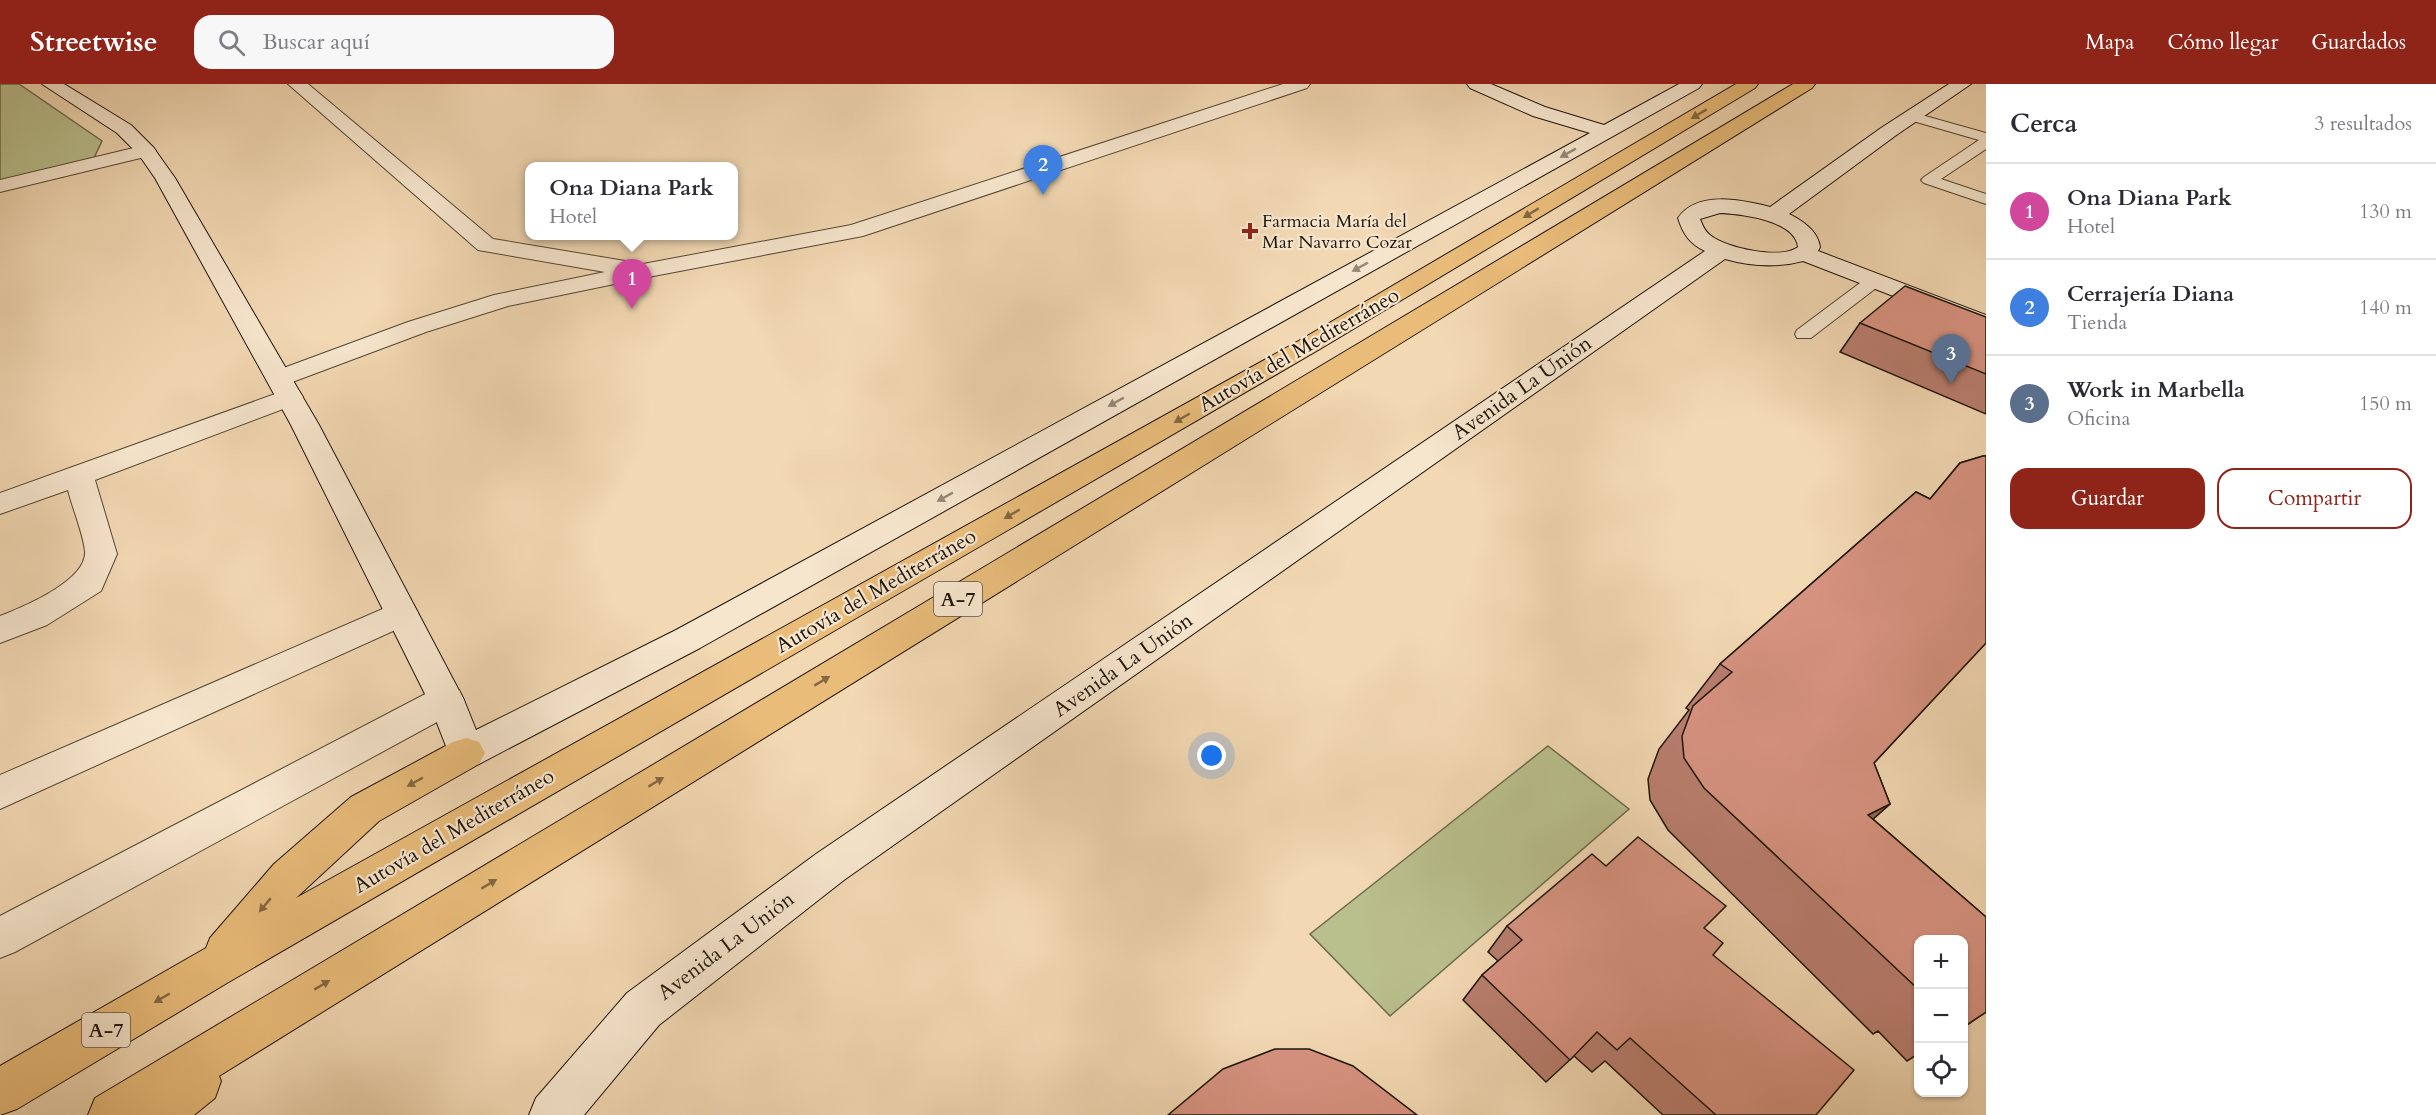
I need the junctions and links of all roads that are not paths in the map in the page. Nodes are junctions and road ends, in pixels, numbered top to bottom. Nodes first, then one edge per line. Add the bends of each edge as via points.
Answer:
1 (51, 84) edge
2 (297, 84) edge
3 (1301, 84) edge
4 (1476, 84) edge
5 (1502, 84) edge
6 (1693, 84) edge
7 (1749, 84) edge
8 (1962, 84) edge
9 (1806, 86) edge
10 (1560, 116) junction
11 (1911, 116) junction
12 (1606, 132) junction
13 (1986, 140) edge
14 (146, 151) junction
15 (0, 186) edge
16 (1986, 199) edge
17 (1774, 215) junction
18 (1722, 250) junction
19 (1804, 254) junction
20 (643, 271) junction
21 (1874, 281) junction
22 (1986, 324) edge
23 (1804, 334) dead end
24 (284, 388) junction
25 (79, 477) junction
26 (0, 504) edge
27 (401, 613) junction
28 (0, 630) edge
29 (446, 700) junction
30 (466, 753) junction
31 (0, 793) edge
32 (0, 938) edge
33 (212, 968) junction
34 (284, 1008) junction
35 (0, 1092) edge
36 (112, 1115) edge
37 (158, 1115) edge
38 (553, 1115) edge

1 - 14 street via 124,129
2 - 20 street via 486,245
3 - 20 street via 855,231
4 - 10 street via 1540,112
5 - 10 street via 1555,109
6 - 12 street
7 -> 33 highway, Autovía del Mediterráneo / A-7 via 1301,350
8 - 11 street
34 -> 9 highway, Autovía del Mediterráneo / A-7
10 - 12 street
11 - 13 lane
11 - 17 street
12 -> 30 street via 688,639
13 - 16 lane via 1929,180
14 - 15 street
14 - 24 street
17 - 18 street via 1720,206 1695,212 1689,218 1695,234
17 - 19 street via 1808,239 1809,247
18 - 19 street via 1760,260
18 - 38 street, Avenida La Unión via 830,867 643,1009
19 - 21 street
20 - 24 street via 503,300 417,327
21 - 22 street
21 - 23 lane
24 - 25 street
24 - 27 street
25 - 26 street
25 - 28 street via 101,554 89,583 35,616
27 - 29 street
27 - 31 street
29 - 30 street
29 - 32 street
30 -> 33 highway via 365,809 288,877
33 -> 35 highway, Autovía del Mediterráneo / A-7
34 - 36 highway, Autovía del Mediterráneo / A-7
34 - 37 highway

